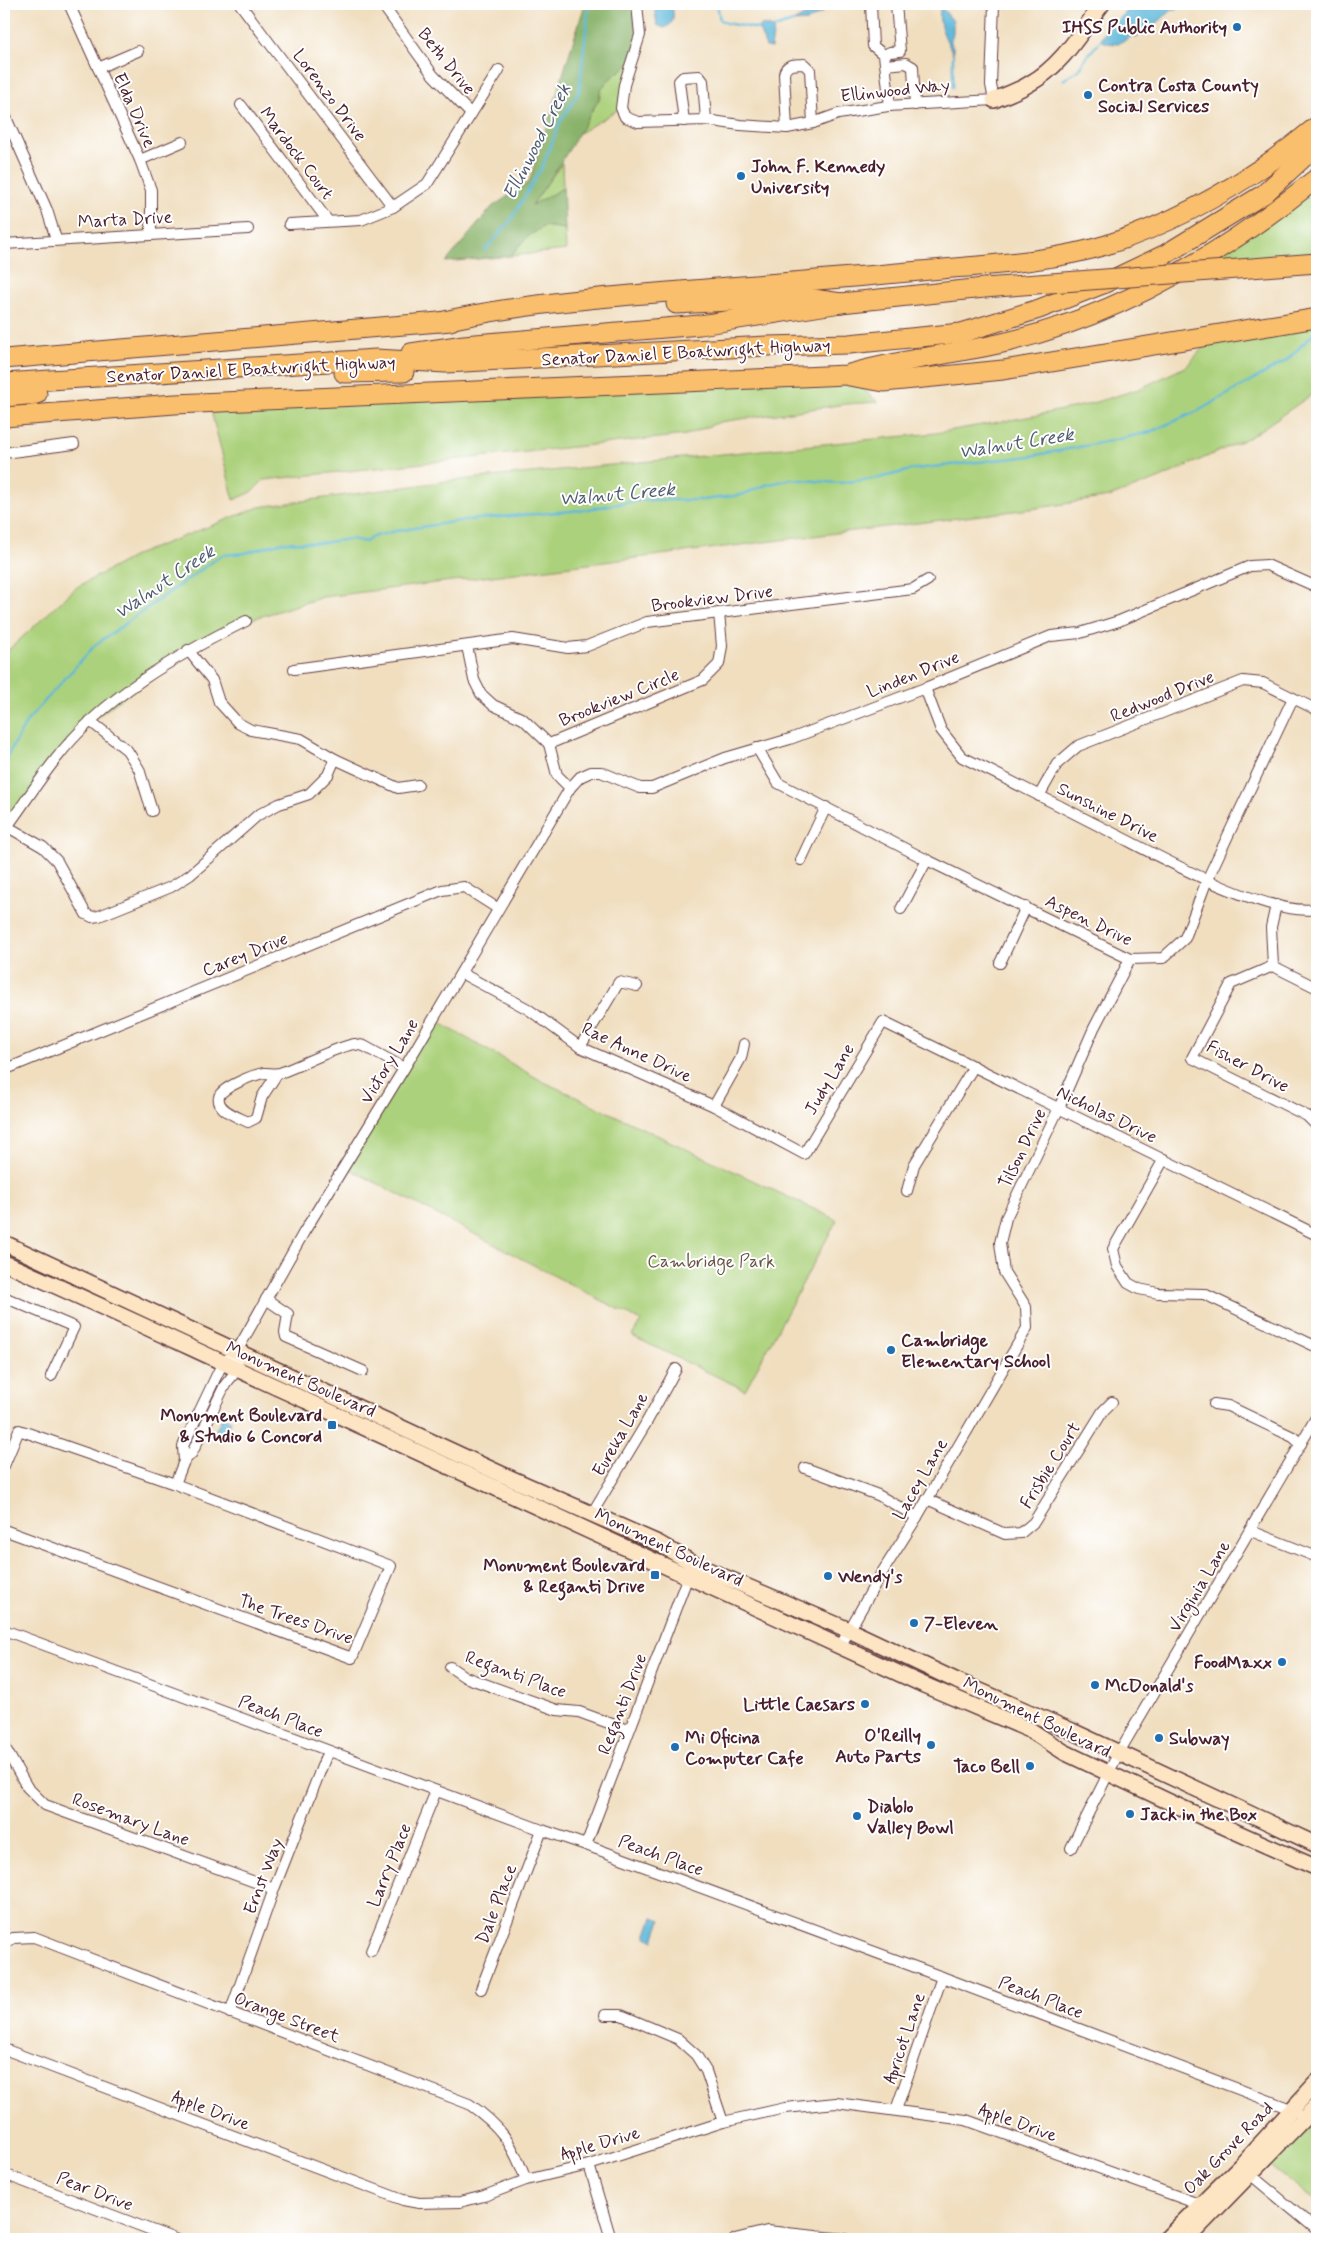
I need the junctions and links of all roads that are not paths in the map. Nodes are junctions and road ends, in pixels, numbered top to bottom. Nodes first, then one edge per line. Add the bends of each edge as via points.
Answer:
1 (69, 4) edge
2 (240, 4) edge
3 (382, 4) edge
4 (638, 4) edge
5 (871, 4) edge
6 (896, 4) edge
7 (994, 4) edge
8 (1102, 4) edge
9 (138, 51) dead end
10 (885, 60) junction
11 (98, 68) junction
12 (499, 70) dead end
13 (994, 100) junction
14 (241, 104) dead end
15 (915, 105) junction
16 (890, 106) junction
17 (4, 113) edge
18 (471, 114) junction
19 (706, 120) junction
20 (684, 121) junction
21 (813, 123) junction
22 (1317, 126) edge
23 (788, 128) junction
24 (182, 142) dead end
25 (1317, 145) edge
26 (140, 160) junction
27 (1317, 178) edge
28 (393, 206) junction
29 (328, 221) junction
30 (289, 224) dead end
31 (248, 229) dead end
32 (151, 234) junction
33 (56, 239) junction
34 (4, 244) edge
35 (1317, 263) edge
36 (841, 303) junction
37 (1317, 318) edge
38 (440, 322) junction
39 (4, 359) edge
40 (376, 359) junction
41 (446, 363) junction
42 (846, 375) junction
43 (4, 384) edge
44 (4, 397) edge
45 (4, 417) edge
46 (74, 444) dead end
47 (4, 453) edge
48 (928, 580) dead end
49 (1317, 587) edge
50 (719, 613) junction
51 (246, 621) dead end
52 (467, 646) junction
53 (188, 650) junction
54 (294, 669) dead end
55 (925, 688) junction
56 (1293, 698) junction
57 (1317, 710) edge
58 (90, 721) junction
59 (549, 744) junction
60 (757, 748) junction
61 (336, 759) junction
62 (418, 785) dead end
63 (570, 788) junction
64 (1039, 796) junction
65 (826, 808) junction
66 (152, 811) dead end
67 (6, 830) edge
68 (801, 860) dead end
69 (927, 860) junction
70 (1207, 880) junction
71 (1276, 905) junction
72 (1026, 907) junction
73 (498, 908) junction
74 (901, 909) dead end
75 (1317, 909) edge
76 (1130, 959) junction
77 (1000, 963) dead end
78 (1274, 966) junction
79 (461, 973) junction
80 (637, 986) dead end
81 (1317, 988) edge
82 (883, 1022) joint
83 (744, 1044) dead end
84 (580, 1047) junction
85 (974, 1066) junction
86 (404, 1068) junction
87 (4, 1070) edge
88 (277, 1074) junction
89 (714, 1106) junction
90 (1059, 1108) junction
91 (1317, 1126) edge
92 (804, 1154) joint
93 (1164, 1159) junction
94 (907, 1191) dead end
95 (1317, 1235) edge
96 (4, 1243) edge
97 (4, 1263) edge
98 (4, 1297) edge
99 (266, 1300) junction
100 (1027, 1328) joint
101 (1317, 1347) edge
102 (237, 1351) junction
103 (222, 1364) junction
104 (676, 1368) dead end
105 (237, 1370) junction
106 (363, 1371) dead end
107 (51, 1376) dead end
108 (1112, 1402) dead end
109 (1214, 1404) dead end
110 (1317, 1416) edge
111 (1301, 1444) junction
112 (184, 1461) junction
113 (4, 1466) edge
114 (805, 1468) dead end
115 (175, 1484) junction
116 (927, 1499) junction
117 (591, 1515) junction
118 (917, 1518) junction
119 (4, 1530) edge
120 (1251, 1531) junction
121 (1317, 1557) edge
122 (688, 1576) junction
123 (4, 1630) edge
124 (849, 1630) junction
125 (841, 1646) junction
126 (450, 1667) dead end
127 (628, 1730) junction
128 (4, 1746) edge
129 (328, 1751) junction
130 (1118, 1754) junction
131 (1108, 1772) junction
132 (436, 1791) junction
133 (1216, 1800) junction
134 (1180, 1807) junction
135 (1229, 1829) junction
136 (542, 1830) junction
137 (1300, 1837) junction
138 (586, 1845) junction
139 (1317, 1845) edge
140 (1071, 1848) dead end
141 (1317, 1868) edge
142 (274, 1889) junction
143 (4, 1945) edge
144 (371, 1950) dead end
145 (942, 1977) junction
146 (481, 1988) dead end
147 (230, 2013) junction
148 (604, 2015) dead end
149 (4, 2049) edge
150 (1317, 2082) edge
151 (1317, 2105) edge
152 (1292, 2109) junction
153 (896, 2110) junction
154 (1305, 2118) junction
155 (723, 2122) junction
156 (589, 2165) junction
157 (4, 2174) edge
158 (1251, 2175) junction
159 (526, 2180) junction
160 (1199, 2205) junction
161 (1216, 2210) junction
162 (1317, 2230) edge
163 (789, 2236) edge
164 (175, 2239) edge
165 (611, 2239) edge
166 (735, 2239) edge
167 (845, 2239) edge
168 (1166, 2239) edge
169 (1187, 2239) edge

1 - 11 street, Elda Drive
2 - 28 street, Lorenzo Drive
3 - 18 street, Beth Drive via 434,75
4 - 20 street, Ellinwood Way via 640,35 624,85 621,108 626,117 638,122
5 - 10 street via 873,46
6 - 10 street via 900,51 890,52
7 - 13 street via 991,85
8 - 13 main road, Ellinwood Way via 1047,72
9 - 11 street
10 - 15 street via 913,67
10 - 16 street
11 - 26 street, Elda Drive
12 - 18 street
13 - 15 street, Ellinwood Way
14 - 29 street, Mardock Court
15 - 16 street, Ellinwood Way
16 - 21 street, Ellinwood Way via 838,114
17 - 33 street via 47,210
18 - 28 street via 427,184
19 - 20 street, Ellinwood Way
19 - 20 street via 703,81 698,76 683,77 679,81
19 - 23 street, Ellinwood Way
21 - 23 street, Ellinwood Way
21 - 23 street via 810,70 804,64 789,66 784,74
22 - 38 highway via 1235,186 1154,227 1104,245 1040,259 579,299 485,312
24 - 26 street
25 - 41 highway, Senator Daniel E Boatwright Highway via 1264,194 1166,254 1040,310 961,333 849,344
26 - 32 street, Elda Drive via 151,190
27 - 42 highway, Senator Daniel E Boatwright Highway via 1257,226 1143,292 1098,313 998,344 883,364
28 - 29 street via 361,220
29 - 30 street
31 - 32 street, Marta Drive
32 - 33 street, Marta Drive
33 - 34 street, Marta Drive
35 - 36 highway, bridge via 984,288
36 - 38 highway via 799,297 631,306
36 - 40 highway via 700,325 464,345
37 - 42 highway via 974,373 884,382
38 - 39 highway
40 - 41 highway, Senator Daniel E Boatwright Highway
40 - 43 highway, Senator Daniel E Boatwright Highway
41 - 44 highway via 413,372 170,384
42 - 45 highway, Senator Daniel E Boatwright Highway via 175,404
46 - 47 street
48 - 50 street, Brookview Drive via 913,589
49 - 55 street, Linden Drive via 1267,565 1250,566 1119,622 1080,633 1051,636
50 - 52 street, Brookview Drive via 647,622 587,646 568,648 514,639
50 - 59 street, Brookview Circle via 722,646 719,664 704,680
51 - 53 street
52 - 54 street, Brookview Drive
52 - 59 street, Brookview Circle via 474,680 481,694 493,705 523,719
53 - 58 street via 142,679
53 - 61 street via 212,680 219,702 238,723 251,730 300,739
55 - 60 street, Linden Drive via 790,739
55 - 64 street, Sunshine Drive via 941,730 962,757
56 - 57 street, Redwood Drive
56 - 64 street, Redwood Drive via 1263,684 1244,681 1078,746 1057,764
56 - 70 street, Aspen Drive
58 - 66 street via 127,750 139,769
58 - 67 street via 55,759
59 - 63 street via 557,775
60 - 63 street, Linden Drive via 652,788 640,788 601,772 591,772 580,777
60 - 65 street, Aspen Drive via 778,784
61 - 62 street via 398,788
61 - 67 street via 328,775 309,794 279,804 258,816 190,875 170,887 99,916 86,914 65,874 44,847
63 - 73 street, Victory Lane
64 - 70 street, Sunshine Drive
65 - 68 street
65 - 69 street, Aspen Drive
69 - 72 street, Aspen Drive
69 - 74 street
70 - 71 street, Sunshine Drive
70 - 76 street, Aspen Drive via 1185,938 1163,958
71 - 75 street, Sunshine Drive via 1307,911
71 - 78 street via 1272,927
72 - 76 street, Aspen Drive
72 - 77 street
73 - 79 street, Victory Lane
73 - 87 street, Carey Drive via 464,887 442,890
76 - 90 street, Tilson Drive via 1094,1028
78 - 81 street
78 - 91 street, Fisher Drive via 1232,984 1192,1058 1307,1116
79 - 84 street, Rae Anne Drive via 528,1009
79 - 86 street, Victory Lane
80 - 84 street via 619,982
82 - 85 street, Nicholas Drive
82 - 92 street, Judy Lane
83 - 89 street via 741,1058
84 - 89 street, Rae Anne Drive
85 - 90 street, Nicholas Drive
85 - 94 street via 914,1165
86 - 88 street via 364,1046 354,1044
86 - 99 street, Victory Lane
88 - 88 street via 263,1073 221,1090 222,1108 248,1122 252,1121
89 - 92 street, Rae Anne Drive
90 - 93 street, Nicholas Drive
90 - 100 street, Tilson Drive via 1006,1218 1000,1243 1004,1272 1026,1307
93 - 95 street, Nicholas Drive
93 - 101 street via 1113,1248 1117,1266 1128,1283 1158,1293 1204,1294
96 - 102 main road, Monument Boulevard
97 - 103 main road, Monument Boulevard
98 - 107 street via 74,1327
99 - 102 street, Victory Lane
99 - 106 street via 288,1314 286,1337
100 - 116 street, Lacey Lane
102 - 103 street
102 - 105 street
102 - 117 main road, Monument Boulevard
103 - 105 main road, Monument Boulevard
103 - 112 street via 183,1446
104 - 117 street, Eureka Lane
105 - 112 street via 225,1385 192,1453
105 - 122 main road, Monument Boulevard
108 - 116 street, Frisbie Court via 1103,1411 1034,1522 1021,1533 1005,1534
109 - 111 street via 1228,1406 1293,1437
110 - 111 street, Virginia Lane
111 - 120 street, Virginia Lane
112 - 115 street
113 - 115 street, The Trees Drive via 19,1430
114 - 118 street via 878,1495
115 - 119 street, The Trees Drive via 391,1566 352,1658
116 - 118 street, Lacey Lane
117 - 124 main road, Monument Boulevard via 658,1543 696,1565
118 - 124 street, Lacey Lane
120 - 121 street
120 - 130 street, Virginia Lane
122 - 125 main road, Monument Boulevard
122 - 127 street, Reganti Drive
123 - 129 street, Peach Place
124 - 125 street, Lacey Lane
124 - 130 main road, Monument Boulevard
125 - 131 main road, Monument Boulevard via 1030,1730 1064,1752
126 - 127 street, Reganti Place via 465,1677 557,1710 579,1712
127 - 138 street, Reganti Drive
128 - 142 street, Rosemary Lane via 27,1787 46,1805
129 - 132 street, Peach Place
129 - 142 street, Ernst Way
130 - 131 street, Virginia Lane
130 - 133 main road, Monument Boulevard
131 - 134 main road, Monument Boulevard
131 - 140 street, Virginia Lane
132 - 136 street, Peach Place
132 - 144 street, Larry Place
133 - 134 main road via 1192,1802
133 - 137 main road, Monument Boulevard
134 - 135 main road, Monument Boulevard
135 - 137 main road via 1284,1841
135 - 141 main road, Monument Boulevard
136 - 138 street, Peach Place
136 - 146 street, Dale Place
137 - 139 main road, Monument Boulevard
138 - 145 street, Peach Place
142 - 147 street, Ernst Way
143 - 147 street, Orange Street via 13,1938 34,1937
145 - 152 street, Peach Place
145 - 153 street, Apricot Lane
147 - 159 street, Orange Street via 469,2104 488,2117 506,2138
148 - 155 street via 621,2015 678,2039 696,2055 706,2071
149 - 159 street, Apple Drive via 403,2200 460,2202
150 - 152 main road, Oak Grove Road
151 - 154 main road, Oak Grove Road
152 - 154 street, Peach Place
152 - 160 main road, Oak Grove Road
153 - 155 street, Apple Drive via 836,2103 785,2108
153 - 160 street, Apple Drive via 966,2120
154 - 158 main road, Oak Grove Road
155 - 156 street, Apple Drive
156 - 159 street, Apple Drive
156 - 165 street
157 - 164 street, Pear Drive
158 - 161 main road, Oak Grove Road
158 - 162 street
160 - 161 street, Apple Drive
160 - 168 main road, Oak Grove Road
161 - 169 main road, Oak Grove Road
163 - 166 street via 767,2231
163 - 167 street

